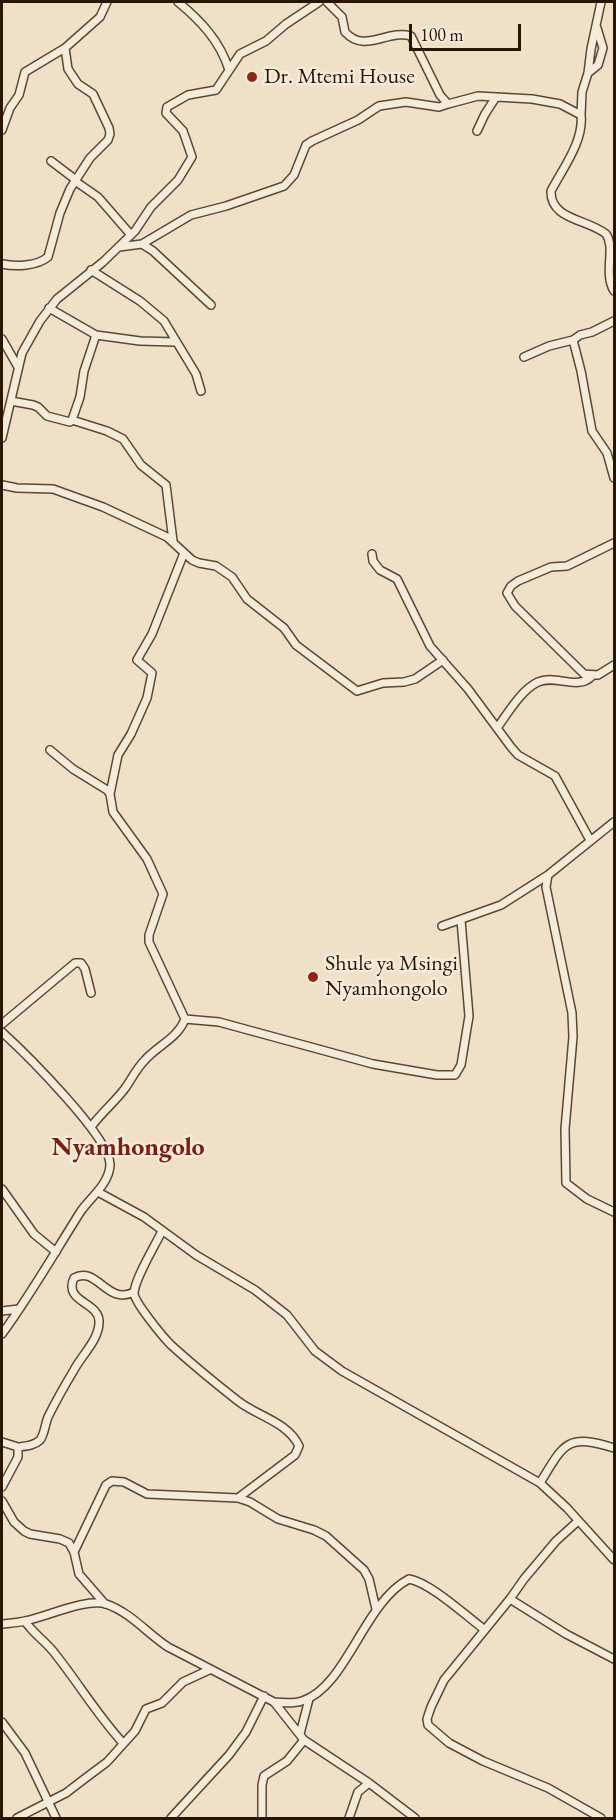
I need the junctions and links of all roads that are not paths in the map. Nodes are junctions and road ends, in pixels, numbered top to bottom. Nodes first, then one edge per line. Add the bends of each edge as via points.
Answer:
1 (107, 2) edge
2 (178, 2) edge
3 (320, 2) edge
4 (327, 2) edge
5 (601, 2) edge
6 (596, 26) junction
7 (64, 48) junction
8 (229, 70) junction
9 (588, 74) junction
10 (496, 97) junction
11 (448, 104) junction
12 (580, 115) junction
13 (2, 130) edge
14 (477, 131) dead end
15 (51, 161) dead end
16 (75, 181) junction
17 (131, 235) junction
18 (142, 244) junction
19 (119, 247) junction
20 (614, 250) edge
21 (2, 264) edge
22 (92, 270) junction
23 (615, 291) edge
24 (211, 305) dead end
25 (49, 308) junction
26 (615, 321) edge
27 (96, 335) junction
28 (2, 339) edge
29 (573, 340) junction
30 (175, 342) junction
31 (524, 357) dead end
32 (18, 367) junction
33 (201, 391) dead end
34 (11, 401) junction
35 (72, 420) junction
36 (2, 438) edge
37 (615, 478) edge
38 (2, 485) edge
39 (173, 541) junction
40 (615, 543) edge
41 (184, 553) junction
42 (372, 554) dead end
43 (443, 660) junction
44 (615, 665) edge
45 (591, 676) junction
46 (497, 728) junction
47 (50, 750) dead end
48 (110, 794) junction
49 (614, 823) edge
50 (590, 840) junction
51 (548, 875) junction
52 (461, 920) junction
53 (442, 926) dead end
54 (91, 993) dead end
55 (185, 1019) junction
56 (2, 1024) edge
57 (2, 1032) edge
58 (91, 1127) junction
59 (2, 1189) edge
60 (98, 1192) junction
61 (615, 1212) edge
62 (162, 1231) junction
63 (56, 1252) junction
64 (134, 1292) junction
65 (20, 1310) junction
66 (2, 1311) edge
67 (2, 1334) edge
68 (2, 1442) edge
69 (18, 1447) junction
70 (615, 1448) edge
71 (540, 1483) junction
72 (2, 1487) edge
73 (238, 1498) junction
74 (2, 1501) edge
75 (578, 1521) junction
76 (74, 1552) junction
77 (615, 1560) edge
78 (510, 1599) junction
79 (105, 1604) junction
80 (376, 1609) junction
81 (26, 1621) junction
82 (2, 1624) edge
83 (485, 1630) junction
84 (615, 1659) edge
85 (209, 1670) junction
86 (264, 1696) junction
87 (309, 1699) junction
88 (274, 1702) junction
89 (2, 1722) edge
90 (302, 1737) junction
91 (123, 1743) junction
92 (369, 1783) junction
93 (47, 1803) junction
94 (17, 1818) edge
95 (56, 1818) edge
96 (171, 1818) edge
97 (262, 1818) edge
98 (349, 1818) edge
99 (415, 1818) edge
100 (601, 1818) edge

1 - 7 street via 100,17
2 - 8 street via 213,36
3 - 8 street via 266,41 245,50
4 - 11 street via 342,17 345,32 356,41 411,36
5 - 6 street
6 - 9 street
6 - 9 street via 603,48 598,65
7 - 13 street via 26,72
7 - 16 street via 68,69 78,84 93,94 110,130 108,140
8 - 17 street via 216,90 188,95 166,109 183,131 192,157 178,180
9 - 12 street
10 - 11 street via 478,96
10 - 12 street via 560,104
10 - 14 street
11 - 18 street via 439,107 406,102 379,106 306,146 294,175 284,186 191,215
12 - 20 street via 578,139 551,190 551,198 557,210 606,234
15 - 16 street
16 - 17 street via 98,197
16 - 21 street via 63,204 48,257 29,264
17 - 19 street
18 - 19 street
18 - 24 street
19 - 22 street
20 - 23 street via 610,273
22 - 25 street
22 - 30 street via 155,313
25 - 27 street
25 - 32 street via 27,342
26 - 29 street
27 - 30 street
27 - 35 street
28 - 32 street
29 - 31 street
29 - 37 street via 592,431 607,453
30 - 33 street via 196,374
32 - 34 street
34 - 35 street via 38,407 47,416 61,421
34 - 36 street
35 - 39 street via 116,435 141,465 166,485
38 - 39 street via 53,489 81,498
39 - 41 street
40 - 45 street via 567,566 551,567 518,581 507,593 515,606 584,674
41 - 43 street via 195,562 225,572 254,605 284,628 296,645 357,691 415,679
41 - 48 street via 138,660 152,673 151,687 118,755
42 - 43 street via 380,570 397,579 422,632
43 - 46 street
44 - 45 street
45 - 46 street via 579,684 537,682
46 - 50 street via 518,754 555,776
47 - 48 street
48 - 55 street via 113,812 147,859 162,891 149,942
49 - 50 street
50 - 51 street
51 - 52 street via 501,904
51 - 61 street via 546,887 572,1013 566,1183 587,1200
52 - 53 street
52 - 55 street via 469,1016 461,1065 455,1075 373,1064 219,1022
54 - 56 street via 85,969 81,963 75,963
55 - 58 street via 173,1036 139,1066 126,1088
57 - 58 street
58 - 60 street via 110,1165
59 - 63 street via 34,1234
60 - 62 street
60 - 63 street
62 - 64 street
62 - 71 street via 270,1300 315,1351 342,1371
63 - 65 street
64 - 69 street via 124,1296 90,1276 74,1278 74,1295 92,1308 99,1324 42,1436 34,1445
64 - 73 street via 170,1343 238,1401 278,1424 297,1442 295,1455
65 - 66 street
65 - 67 street
68 - 69 street
69 - 72 street via 18,1457
70 - 71 street via 571,1442 556,1456
71 - 75 street
73 - 76 street via 147,1494 124,1482 112,1481 106,1485
73 - 80 street via 278,1519 326,1536 364,1570
74 - 76 street via 24,1531 65,1540
75 - 77 street
75 - 78 street via 556,1541
76 - 79 street via 79,1574
78 - 83 street
78 - 84 street
79 - 81 street via 78,1606
79 - 85 street via 128,1615 168,1647
80 - 83 street via 408,1579 416,1580
80 - 87 street via 336,1672
81 - 82 street
81 - 91 street
83 - 100 street via 444,1680 431,1707 428,1725 449,1743 548,1788
85 - 86 street
85 - 91 street via 183,1682 162,1703 146,1710
86 - 88 street
86 - 96 street via 235,1748
87 - 88 street
87 - 90 street
88 - 90 street
89 - 93 street via 25,1753
90 - 92 street
90 - 97 street via 287,1761 264,1776
91 - 93 street via 107,1762
92 - 98 street via 358,1792
92 - 99 street
93 - 94 street
93 - 95 street

